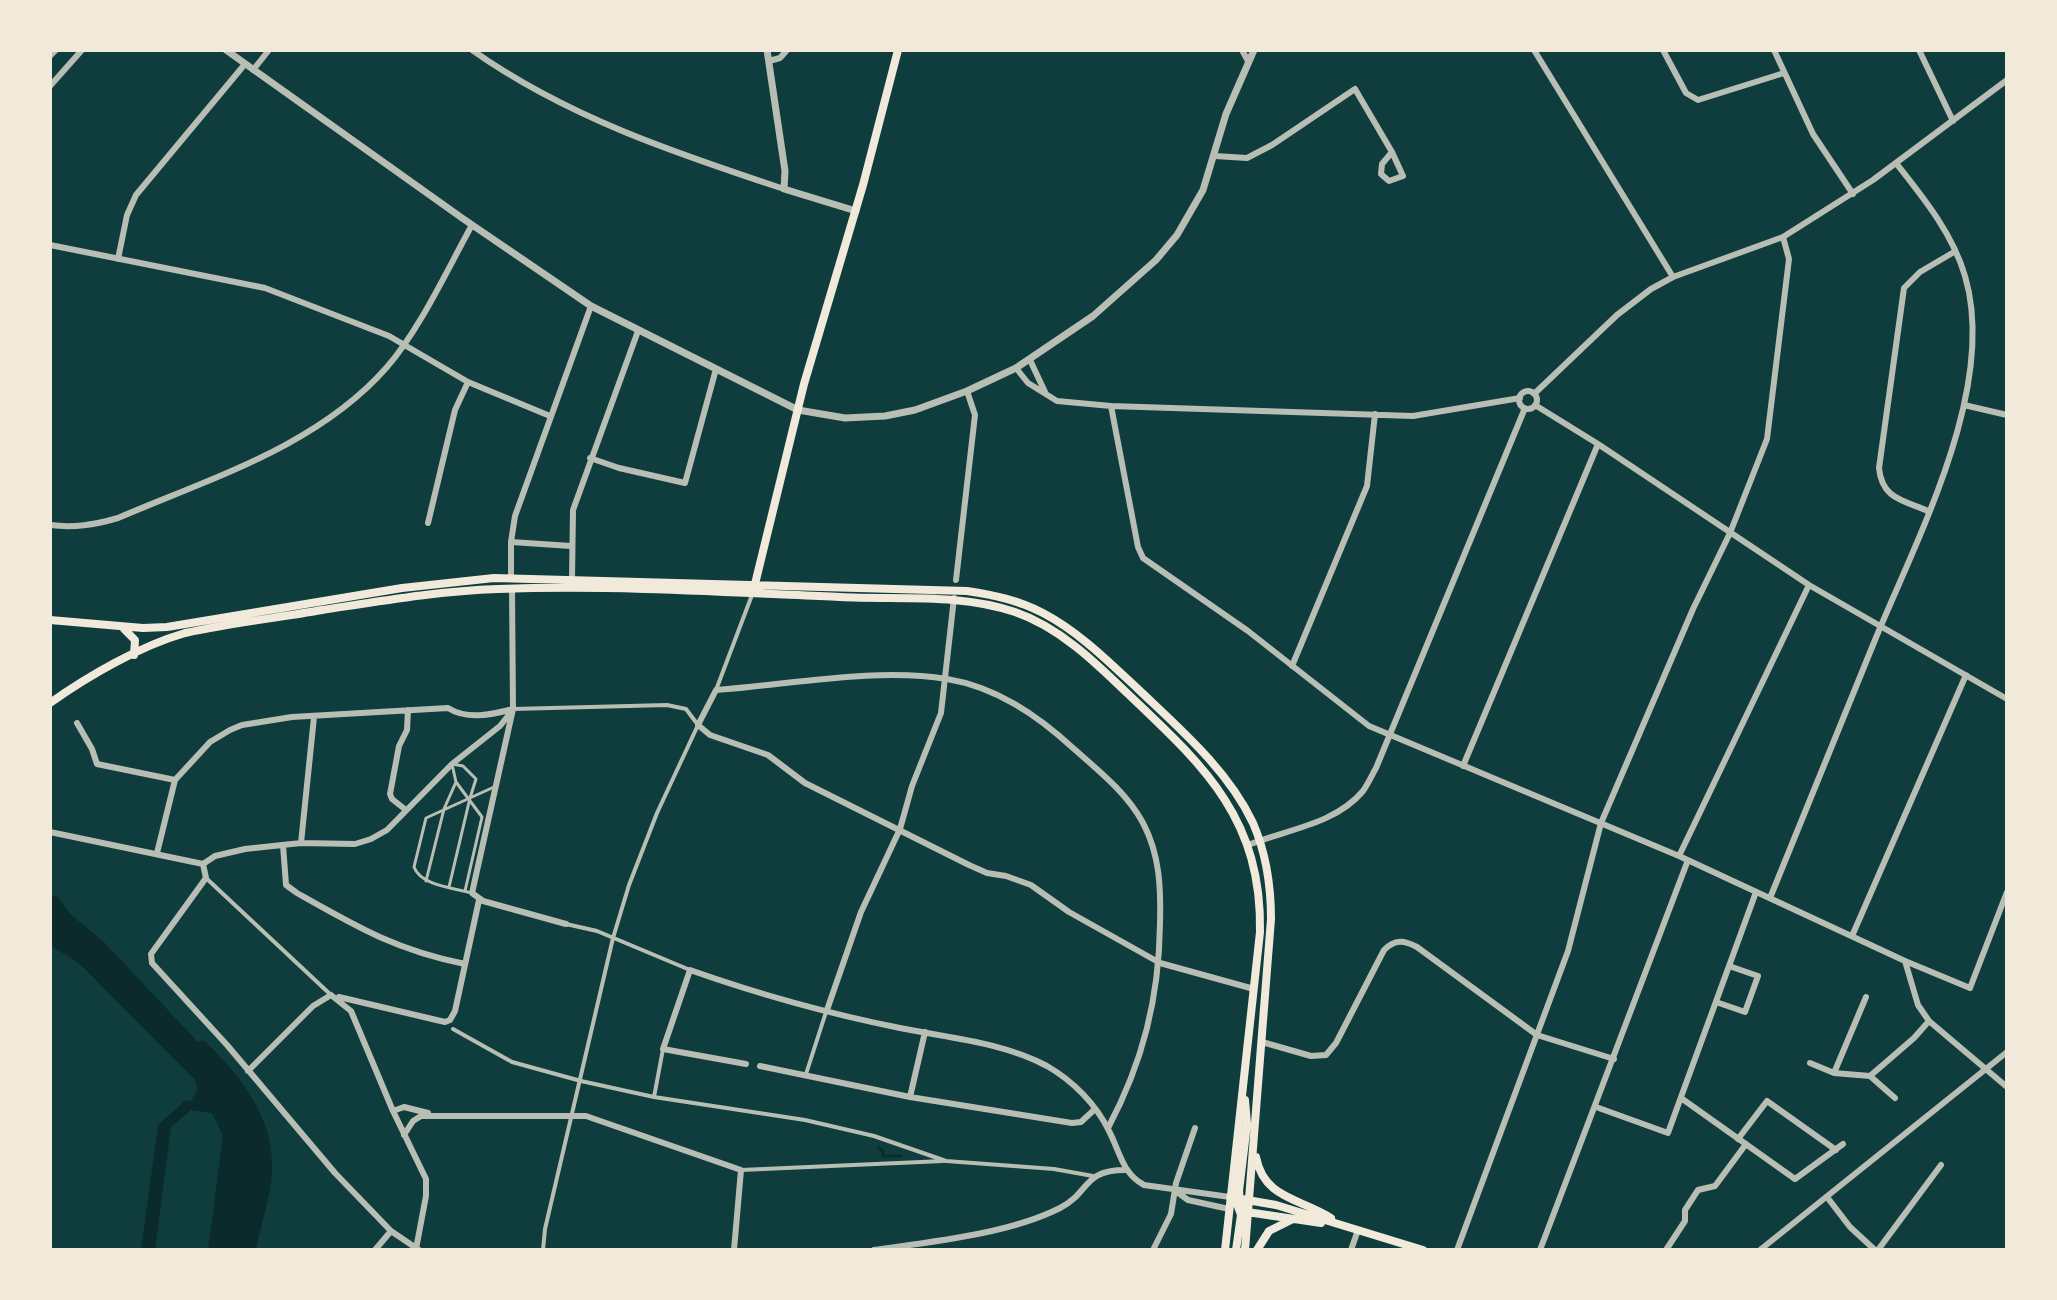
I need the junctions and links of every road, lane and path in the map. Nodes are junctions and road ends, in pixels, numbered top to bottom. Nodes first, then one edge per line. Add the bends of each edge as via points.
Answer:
1 (56, 50) edge
2 (82, 50) edge
3 (226, 50) edge
4 (269, 50) edge
5 (472, 50) edge
6 (767, 50) edge
7 (787, 50) edge
8 (898, 50) edge
9 (1242, 50) edge
10 (1254, 50) edge
11 (1534, 50) edge
12 (1663, 50) edge
13 (1774, 50) edge
14 (1919, 50) edge
15 (50, 56) edge
16 (769, 61) junction
17 (1248, 61) junction
18 (245, 64) junction
19 (253, 70) junction
20 (1784, 73) junction
21 (2007, 80) edge
22 (50, 86) edge
23 (1953, 121) junction
24 (1392, 152) junction
25 (1215, 156) junction
26 (1896, 163) junction
27 (784, 189) junction
28 (1853, 194) junction
29 (856, 211) junction
30 (472, 225) junction
31 (1783, 237) junction
32 (50, 245) edge
33 (1954, 252) junction
34 (118, 259) junction
35 (1673, 277) junction
36 (591, 306) junction
37 (638, 331) junction
38 (403, 345) junction
39 (1030, 360) junction
40 (1016, 368) junction
41 (716, 369) junction
42 (468, 382) junction
43 (967, 391) junction
44 (1534, 394) junction
45 (1046, 395) junction
46 (1520, 398) junction
47 (1535, 405) junction
48 (1964, 405) junction
49 (1111, 406) junction
50 (1525, 408) junction
51 (798, 410) junction
52 (1375, 414) junction
53 (2007, 415) edge
54 (550, 416) junction
55 (1598, 444) junction
56 (590, 458) junction
57 (1928, 511) junction
58 (428, 523) dead end
59 (50, 525) edge
60 (1730, 533) junction
61 (511, 542) junction
62 (571, 546) junction
63 (511, 578) junction
64 (572, 578) junction
65 (1809, 585) junction
66 (754, 588) junction
67 (512, 589) junction
68 (955, 590) junction
69 (50, 618) edge
70 (122, 627) junction
71 (1880, 627) junction
72 (134, 655) junction
73 (1292, 666) junction
74 (1966, 675) junction
75 (945, 678) junction
76 (716, 690) junction
77 (2007, 699) edge
78 (52, 701) edge
79 (62, 708) dead end
80 (513, 709) junction
81 (408, 710) junction
82 (314, 717) junction
83 (77, 723) dead end
84 (698, 725) junction
85 (1389, 735) junction
86 (452, 764) junction
87 (1463, 766) junction
88 (175, 780) junction
89 (456, 782) junction
90 (497, 786) junction
91 (470, 798) junction
92 (444, 809) junction
93 (406, 810) junction
94 (1601, 823) junction
95 (900, 829) junction
96 (50, 832) edge
97 (1260, 841) junction
98 (301, 843) junction
99 (283, 845) junction
100 (1248, 845) junction
101 (157, 853) junction
102 (1679, 856) junction
103 (1688, 860) junction
104 (203, 864) junction
105 (206, 878) junction
106 (426, 881) junction
107 (449, 887) junction
108 (468, 892) junction
109 (1756, 892) junction
110 (2007, 892) edge
111 (1770, 898) junction
112 (479, 900) junction
113 (566, 924) joint
114 (1852, 936) junction
115 (613, 938) junction
116 (1905, 961) junction
117 (1160, 963) junction
118 (465, 964) junction
119 (1729, 966) junction
120 (690, 970) junction
121 (1254, 989) junction
122 (331, 995) junction
123 (1866, 997) dead end
124 (1716, 1002) junction
125 (827, 1010) junction
126 (1929, 1021) junction
127 (453, 1029) dead end
128 (925, 1032) junction
129 (1537, 1035) junction
130 (1262, 1042) junction
131 (663, 1049) junction
132 (2007, 1052) edge
133 (1614, 1059) junction
134 (1810, 1063) dead end
135 (746, 1064) dead end
136 (760, 1066) dead end
137 (1987, 1070) junction
138 (248, 1071) junction
139 (1834, 1073) junction
140 (806, 1074) junction
141 (1870, 1076) junction
142 (581, 1081) junction
143 (2007, 1087) edge
144 (654, 1097) junction
145 (910, 1097) junction
146 (1681, 1098) junction
147 (1895, 1098) dead end
148 (1596, 1107) junction
149 (1095, 1109) junction
150 (393, 1111) junction
151 (437, 1116) junction
152 (573, 1116) junction
153 (1108, 1128) junction
154 (1195, 1128) dead end
155 (404, 1135) junction
156 (1738, 1139) junction
157 (1746, 1144) junction
158 (1843, 1144) dead end
159 (1254, 1146) junction
160 (1836, 1150) junction
161 (946, 1161) junction
162 (1941, 1165) dead end
163 (741, 1170) junction
164 (1125, 1170) junction
165 (1093, 1176) junction
166 (1174, 1190) junction
167 (1827, 1197) junction
168 (1235, 1198) junction
169 (1250, 1200) junction
170 (1229, 1209) junction
171 (1244, 1211) junction
172 (1292, 1220) junction
173 (1341, 1225) junction
174 (1358, 1230) junction
175 (391, 1231) junction
176 (418, 1249) edge
177 (375, 1250) edge
178 (543, 1250) edge
179 (734, 1250) edge
180 (874, 1250) edge
181 (1153, 1250) edge
182 (1225, 1250) edge
183 (1236, 1250) edge
184 (1245, 1250) edge
185 (1257, 1250) edge
186 (1351, 1250) edge
187 (1423, 1250) edge
188 (1457, 1250) edge
189 (1540, 1250) edge
190 (1666, 1250) edge
191 (1760, 1250) edge
192 (1877, 1250) edge

1 - 15 street
2 - 22 street
3 - 18 street
4 - 19 street
5 - 27 street via 611,128
6 - 16 street
7 - 16 street
8 - 29 main road
9 - 17 street
10 - 17 street
11 - 35 street
12 - 20 street via 1686,93 1698,100
13 - 20 street
14 - 23 street
16 - 27 street
17 - 25 street
18 - 19 street
18 - 34 street via 136,195
19 - 30 street
20 - 28 street via 1813,134
21 - 23 street
23 - 26 street
24 - 24 street via 1382,164 1381,174 1389,181 1403,176
24 - 25 street via 1355,89 1247,158
25 - 39 street via 1197,203 1156,260 1093,316
26 - 28 street
26 - 33 street via 1932,210
27 - 29 street
28 - 31 street
29 - 51 main road
30 - 36 street
30 - 38 street
31 - 35 street
31 - 60 street via 1789,259 1767,439
32 - 34 street
33 - 48 street via 1970,304 1972,353
33 - 57 street via 1904,288 1879,468 1880,483 1888,493
34 - 38 street via 265,288
35 - 44 street via 1617,315
36 - 37 street
36 - 54 street
37 - 41 street
37 - 56 street
38 - 42 street
38 - 59 street via 363,390 282,449 118,518 91,525
39 - 40 street
39 - 45 street
40 - 43 street
40 - 45 street
41 - 51 street
41 - 56 street via 685,483
42 - 54 street
42 - 58 street via 455,410
43 - 51 street via 885,416 845,418
43 - 68 street via 975,415
44 - 46 street via 1526,391
44 - 47 street
45 - 49 street via 1067,403
46 - 50 street
46 - 52 street via 1430,414
47 - 50 street
47 - 55 street
48 - 53 street
48 - 57 street
49 - 52 street
49 - 73 street via 1143,558
50 - 85 street
51 - 66 main road
52 - 73 street via 1367,486
54 - 61 street
55 - 60 street
55 - 87 street
56 - 62 street via 573,510
57 - 71 street
60 - 65 street
60 - 94 street
61 - 62 street
61 - 63 street
62 - 64 street
63 - 64 main road
63 - 67 street
63 - 70 main road via 416,586 167,627
64 - 66 main road
65 - 71 street
65 - 102 street
66 - 67 main road
66 - 68 main road
66 - 76 street
67 - 72 main road via 402,598 204,629 170,637
67 - 80 street
68 - 75 street
68 - 97 main road via 1023,604 1099,653 1204,753 1244,807
68 - 100 main road via 1028,617 1095,663 1206,771
69 - 70 main road
70 - 72 main road via 135,640
71 - 74 street
71 - 111 street
72 - 78 main road
73 - 85 street via 1355,718
74 - 77 street
74 - 114 street
75 - 76 street via 866,677
75 - 95 street via 941,713
75 - 117 street via 1023,708 1130,804 1149,836 1157,866
76 - 84 street
78 - 79 street
80 - 81 street via 486,715 459,715 448,708
80 - 84 street via 667,705 686,709
80 - 86 street
80 - 90 street
81 - 82 street
81 - 93 street via 390,794
82 - 88 street via 268,720 230,730 210,742
82 - 98 street
83 - 88 street via 97,764
84 - 95 street via 710,735 768,755 805,783
84 - 115 street via 639,857
85 - 87 street
85 - 97 street via 1363,791 1325,818
86 - 89 lane
86 - 91 lane via 463,766 476,779
86 - 93 street
87 - 94 street
88 - 101 street
89 - 91 lane
89 - 92 lane
90 - 91 lane
90 - 108 street
91 - 92 lane
91 - 107 lane
91 - 108 lane via 482,817
92 - 106 lane
92 - 106 lane via 426,818 414,867
93 - 98 street via 371,839 355,844
94 - 102 street
94 - 129 street via 1568,951
95 - 117 street via 987,873 1031,885
95 - 125 street via 861,912
96 - 101 street
97 - 100 street
97 - 130 main road via 1271,906
98 - 99 street
99 - 104 street via 231,852
99 - 118 street via 286,885 297,893 397,947
100 - 121 main road via 1260,914
101 - 104 street
102 - 103 street
103 - 109 street
103 - 133 street
104 - 105 street
105 - 122 street
105 - 138 street via 151,954 152,963
106 - 107 lane
107 - 108 lane
108 - 112 street
109 - 111 street
109 - 119 street
110 - 116 street via 1970,988
111 - 114 street
112 - 113 street
112 - 118 street
113 - 115 street
114 - 116 street
115 - 120 street
115 - 142 street
116 - 126 street via 1918,1005
117 - 121 street
117 - 153 street via 1147,1031
118 - 122 street via 455,1011 445,1022
119 - 124 street
119 - 124 street via 1758,976 1745,1012
120 - 125 street
120 - 131 street
121 - 168 main road
122 - 138 street via 313,1006
122 - 150 street via 351,1011
123 - 139 street
124 - 146 street
125 - 128 street
125 - 140 street
126 - 137 street
126 - 141 street
127 - 142 street via 512,1062
128 - 145 street
128 - 149 street via 1030,1058 1072,1084
129 - 130 street via 1401,940 1384,950 1326,1055
129 - 133 street
129 - 188 street
130 - 159 main road
131 - 135 street
131 - 144 street
132 - 137 street
133 - 148 street
134 - 139 street
136 - 140 street
137 - 143 street
137 - 167 street
138 - 175 street
139 - 141 street
140 - 145 street
141 - 147 street
142 - 144 street
142 - 152 street
144 - 161 street via 805,1120
145 - 149 street via 1072,1123
146 - 148 street via 1668,1133
146 - 156 street
148 - 189 street
149 - 153 street
150 - 151 street via 404,1107
150 - 155 street
151 - 152 street
151 - 155 street via 421,1116
152 - 163 street via 611,1123
152 - 178 street
153 - 164 street
154 - 166 street
155 - 176 street via 427,1185
156 - 157 street
156 - 160 street via 1767,1101
157 - 160 street via 1795,1179
157 - 190 street via 1715,1186 1698,1190
158 - 160 street
159 - 169 main road
159 - 173 main road via 1258,1170 1271,1189
161 - 163 street
161 - 165 street
162 - 192 street
163 - 179 street
164 - 165 street
164 - 166 street via 1144,1185
165 - 180 street via 1066,1205 1036,1217
166 - 168 street
166 - 170 street via 1188,1200
166 - 181 street via 1171,1214
167 - 191 street
167 - 192 street
168 - 169 main road
168 - 170 main road
168 - 171 main road
169 - 171 main road
169 - 173 main road
170 - 171 main road
170 - 182 main road
171 - 172 main road
171 - 183 main road
171 - 184 main road
172 - 173 main road
172 - 185 main road via 1269,1231
173 - 174 main road
174 - 186 street
174 - 187 main road
175 - 176 street
175 - 177 street

